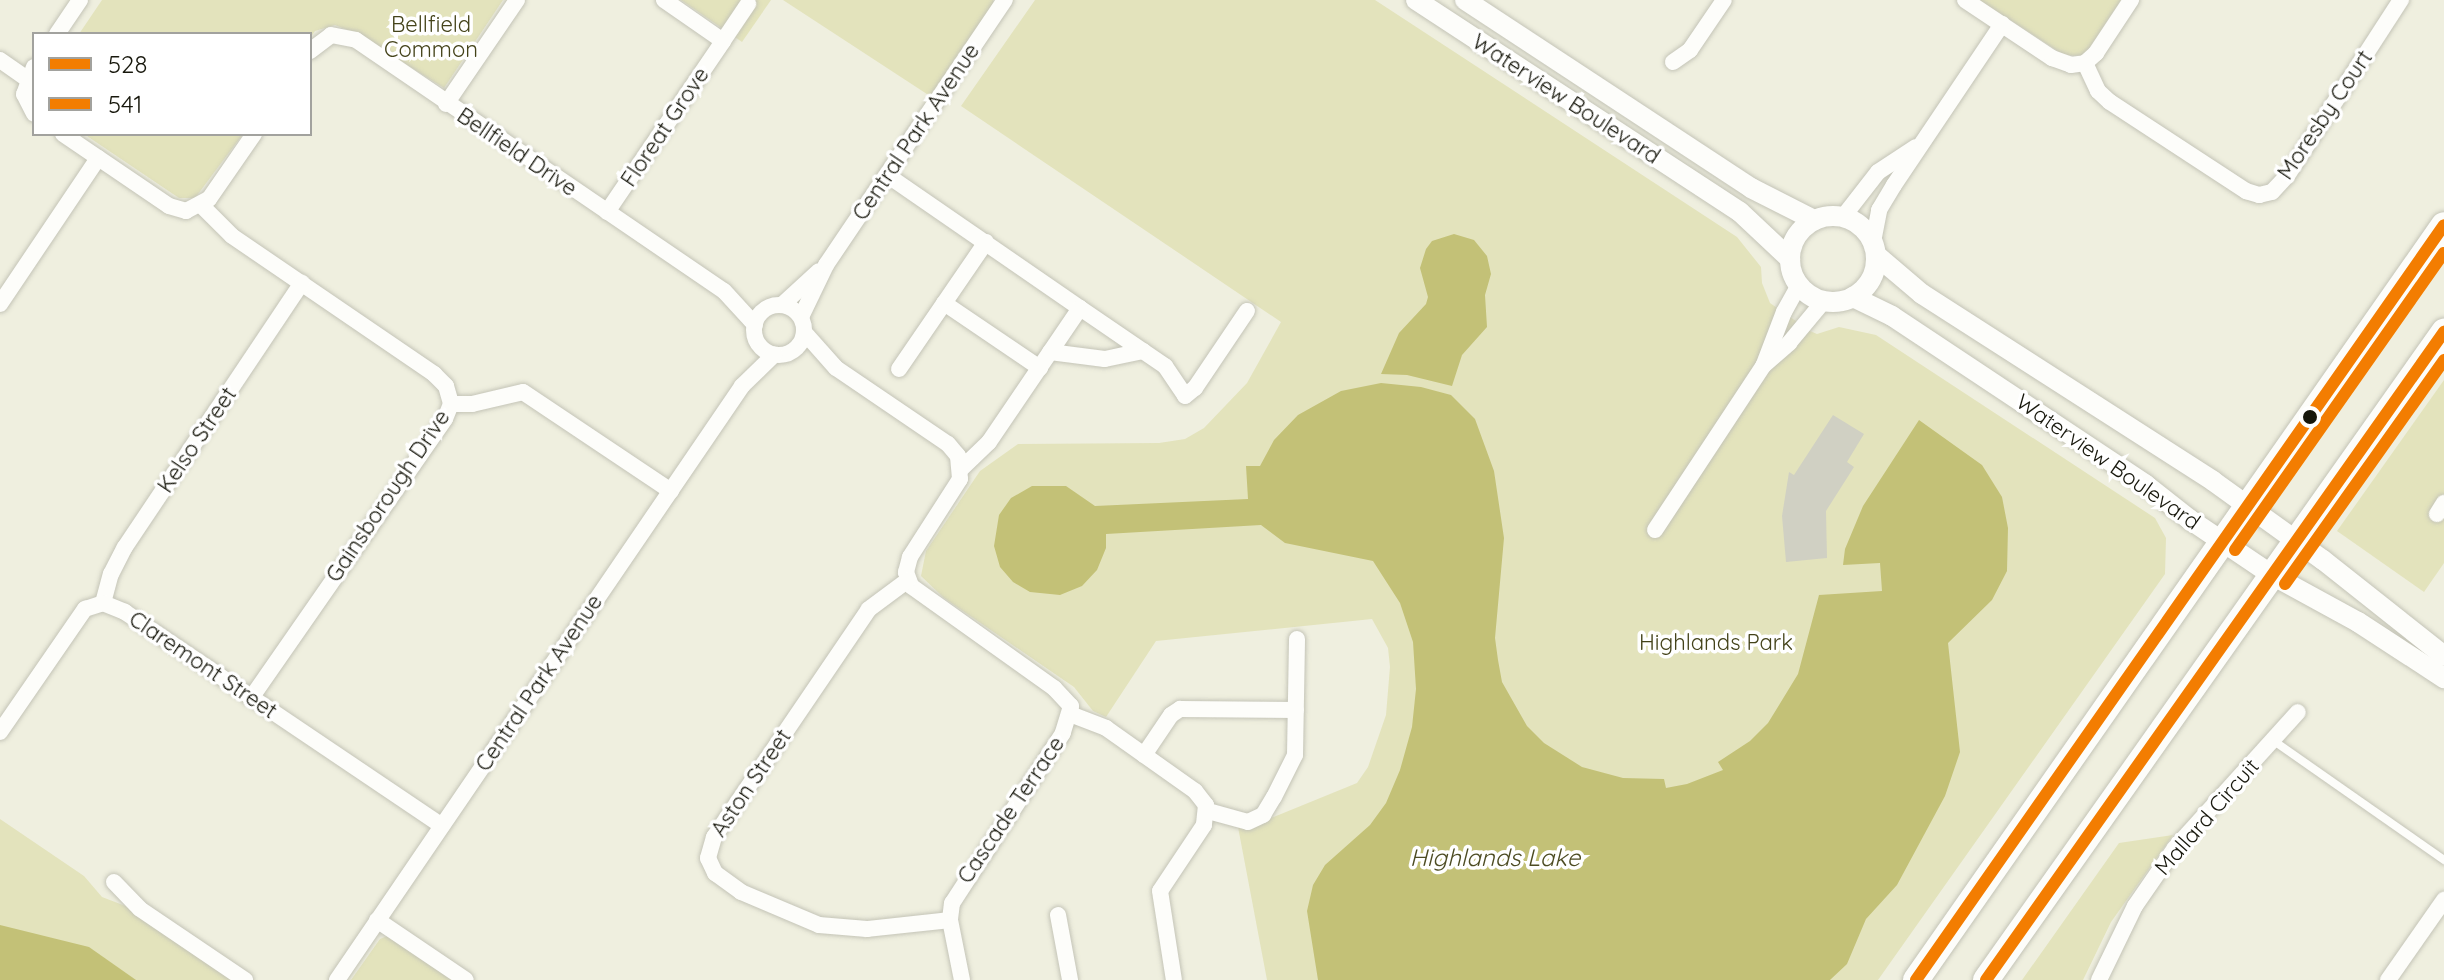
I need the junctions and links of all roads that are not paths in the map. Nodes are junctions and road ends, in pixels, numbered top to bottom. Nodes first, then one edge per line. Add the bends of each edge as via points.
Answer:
1 (80, 0) edge
2 (517, 0) edge
3 (664, 0) edge
4 (1005, 0) edge
5 (1416, 0) edge
6 (1724, 0) edge
7 (1965, 0) edge
8 (2131, 0) edge
9 (2401, 0) edge
10 (1474, 3) edge
11 (748, 4) dead end
12 (2002, 24) junction
13 (58, 32) edge
14 (723, 41) junction
15 (312, 49) edge
16 (0, 60) edge
17 (1673, 62) dead end
18 (2085, 63) junction
19 (30, 73) edge
20 (446, 104) junction
21 (32, 111) edge
22 (66, 136) edge
23 (253, 136) edge
24 (1924, 142) junction
25 (98, 158) junction
26 (887, 175) junction
27 (202, 206) junction
28 (607, 212) junction
29 (1843, 217) junction
30 (1814, 220) junction
31 (2444, 225) edge
32 (986, 242) junction
33 (1875, 248) junction
34 (1790, 259) junction
35 (826, 265) junction
36 (302, 283) junction
37 (1799, 285) junction
38 (724, 291) junction
39 (1853, 297) junction
40 (1824, 301) junction
41 (944, 303) junction
42 (0, 304) edge
43 (775, 307) junction
44 (1080, 308) junction
45 (1247, 311) dead end
46 (755, 325) junction
47 (803, 325) junction
48 (2444, 332) edge
49 (757, 342) junction
50 (1143, 351) junction
51 (792, 352) junction
52 (1050, 352) junction
53 (774, 355) junction
54 (1763, 366) junction
55 (836, 368) junction
56 (1040, 368) junction
57 (899, 369) dead end
58 (742, 386) junction
59 (451, 404) junction
60 (961, 469) junction
61 (671, 491) junction
62 (2247, 507) junction
63 (1655, 530) dead end
64 (2222, 541) junction
65 (2295, 542) junction
66 (2272, 575) junction
67 (908, 580) junction
68 (103, 603) junction
69 (1297, 639) dead end
70 (2444, 656) edge
71 (2444, 678) edge
72 (251, 698) junction
73 (1296, 710) junction
74 (2298, 712) dead end
75 (1070, 714) junction
76 (0, 732) edge
77 (2274, 741) junction
78 (1144, 755) junction
79 (1208, 811) junction
80 (442, 826) junction
81 (2444, 860) edge
82 (114, 882) dead end
83 (2444, 900) edge
84 (1058, 915) dead end
85 (377, 920) junction
86 (950, 920) junction
87 (245, 980) edge
88 (337, 980) edge
89 (466, 980) edge
90 (962, 980) edge
91 (1070, 980) edge
92 (1174, 980) edge
93 (1916, 980) edge
94 (1986, 980) edge
95 (2099, 980) edge
96 (2388, 980) edge

1 - 13 street
2 - 20 street
3 - 14 street
4 - 26 street, Central Park Avenue
5 - 34 street, Waterview Boulevard via 1740,212
6 - 17 street via 1690,50
7 - 12 street
8 - 18 street
9 - 18 street, Moresby Court via 2287,176 2272,192 2259,195 2110,102 2098,91
10 - 30 street, Waterview Boulevard via 1751,188
11 - 14 street, Floreat Grove
12 - 18 street via 2052,58 2071,65
12 - 24 street
14 - 28 street, Floreat Grove
15 - 20 street, Bellfield Drive via 331,35 348,36
16 - 19 street
19 - 21 street via 25,101
20 - 28 street, Bellfield Drive
22 - 25 street
23 - 27 street
24 - 29 street via 1878,172
24 - 33 street via 1879,210
25 - 27 street via 169,206 186,211
25 - 42 street
26 - 32 street
26 - 35 street, Central Park Avenue
27 - 36 street, Gainsborough Drive via 232,236
28 - 38 street, Bellfield Drive
29 - 30 street
29 - 33 street via 1866,230
30 - 34 street via 1797,236
31 - 62 main road
32 - 41 street
32 - 44 street
33 - 39 street via 1871,279
33 - 62 street, Waterview Boulevard via 1922,294
34 - 37 street
35 - 43 street, Central Park Avenue
35 - 47 street, Central Park Avenue
36 - 59 street, Gainsborough Drive via 434,374 446,386
36 - 68 street, Kelso Street via 125,547
37 - 40 street
37 - 54 street
38 - 43 street, Bellfield Drive
38 - 46 street, Bellfield Drive
39 - 40 street
39 - 64 street, Waterview Boulevard via 1892,316
40 - 54 street
41 - 56 street
41 - 57 street
43 - 46 street
43 - 47 street
44 - 50 street
44 - 52 street
45 - 50 street via 1185,396 1172,372
46 - 49 street
47 - 51 street
47 - 55 street
48 - 65 main road
49 - 53 street
49 - 58 street, Central Park Avenue
50 - 52 street via 1105,359
51 - 53 street
51 - 55 street
52 - 56 street
53 - 58 street, Central Park Avenue
54 - 63 street
55 - 60 street via 948,444
56 - 60 street via 989,442
58 - 61 street, Central Park Avenue
59 - 61 street via 523,392
59 - 72 street, Gainsborough Drive
60 - 67 street via 955,488 910,557
61 - 80 street, Central Park Avenue
62 - 64 main road
62 - 65 street, Waterview Boulevard
64 - 66 street, Waterview Boulevard
64 - 93 main road
65 - 66 main road
65 - 70 street, Waterview Boulevard
66 - 71 street, Waterview Boulevard
66 - 94 main road
67 - 75 street, Cascade Terrace via 926,599 1061,693 1071,706
67 - 86 street, Aston Street via 869,609 714,837 708,858 715,873 741,892 819,925 867,929
68 - 72 street, Claremont Street via 125,612
68 - 76 street, Claremont Street via 85,609
69 - 73 street
72 - 80 street, Claremont Street
73 - 78 street via 1180,709
73 - 79 street via 1295,755 1263,815 1239,822
74 - 77 street, Mallard Circuit
75 - 78 street via 1106,728
75 - 86 street, Cascade Terrace via 1063,733 957,891
77 - 81 lane, Mallard Circuit
77 - 95 street, Mallard Circuit via 2175,848 2135,906
78 - 79 street via 1195,791
79 - 92 street via 1160,891
80 - 85 street, Central Park Avenue
82 - 87 street via 140,909
83 - 96 street
84 - 91 street
85 - 88 street, Central Park Avenue
85 - 89 street
86 - 90 street, Cascade Terrace

